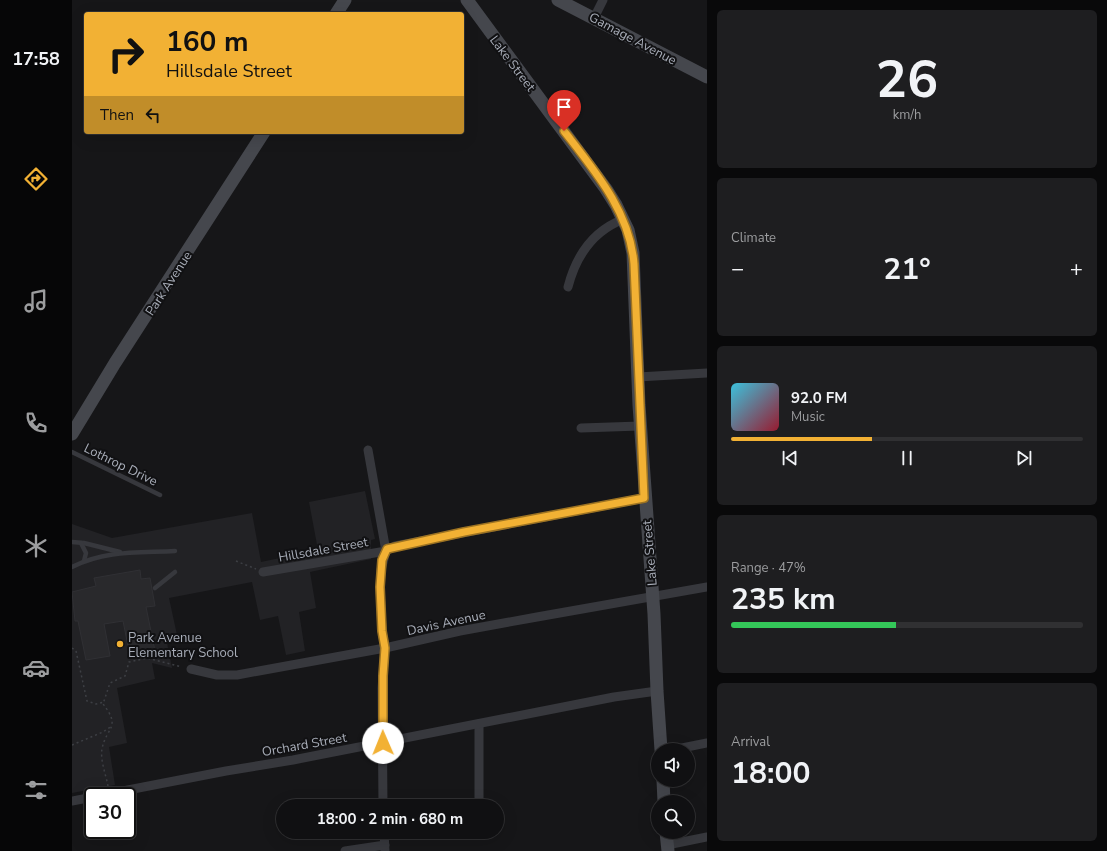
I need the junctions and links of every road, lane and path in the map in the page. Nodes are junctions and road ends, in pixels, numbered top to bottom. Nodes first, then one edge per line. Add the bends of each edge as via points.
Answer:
1 (345, 0) edge
2 (467, 0) edge
3 (558, 0) edge
4 (603, 0) edge
5 (337, 12) edge
6 (594, 18) junction
7 (707, 77) edge
8 (263, 134) edge
9 (624, 220) junction
10 (568, 287) dead end
11 (707, 373) edge
12 (638, 377) junction
13 (640, 426) junction
14 (581, 428) dead end
15 (72, 434) edge
16 (368, 450) dead end
17 (72, 452) edge
18 (160, 495) dead end
19 (644, 498) junction
20 (72, 542) edge
21 (81, 543) junction
22 (386, 551) junction
23 (122, 552) junction
24 (176, 552) dead end
25 (84, 561) junction
26 (236, 561) dead end
27 (72, 568) edge
28 (175, 572) dead end
29 (264, 572) joint
30 (707, 586) edge
31 (155, 588) dead end
32 (652, 596) junction
33 (72, 648) edge
34 (385, 648) junction
35 (191, 669) joint
36 (657, 691) junction
37 (104, 702) junction
38 (479, 724) junction
39 (112, 726) junction
40 (383, 743) junction
41 (661, 743) edge
42 (707, 743) edge
43 (72, 745) edge
44 (695, 745) edge
45 (109, 787) edge
46 (136, 788) edge
47 (84, 799) edge
48 (383, 799) edge
49 (480, 799) edge
50 (72, 801) edge
51 (707, 837) edge
52 (667, 843) edge
53 (385, 848) edge
54 (345, 851) edge

1 - 5 street
2 - 9 street, Lake Street via 601,182
3 - 6 street, Gamage Avenue
4 - 6 street
6 - 7 street, Gamage Avenue
8 - 15 street, Park Avenue
9 - 10 street via 607,226 586,246
9 - 12 street, Lake Street via 633,253
11 - 12 street
12 - 13 street, Lake Street
13 - 14 street
13 - 19 street, Lake Street
16 - 22 street
17 - 18 lane, Lothrop Drive
19 - 22 street, Hillsdale Street via 464,532 396,546
19 - 32 street, Lake Street
20 - 21 lane
21 - 23 lane
21 - 25 lane via 86,553
22 - 29 street, Hillsdale Street
22 - 34 street via 382,560 380,587
23 - 24 lane
23 - 25 lane
25 - 27 lane
26 - 29 path
28 - 31 lane
30 - 32 street, Davis Avenue
32 - 34 street, Davis Avenue via 460,631
32 - 36 street, Lake Street
33 - 37 path via 76,651 87,701 96,704
34 - 35 street, Davis Avenue via 236,675 217,675
34 - 40 street
35 - 37 path via 147,658 129,662 126,676 110,682
36 - 38 street, Orchard Street
36 - 41 street, Lake Street
37 - 39 path via 111,715
38 - 40 street, Orchard Street
38 - 49 street
39 - 43 path
39 - 45 path via 102,748
40 - 46 street, Orchard Street
40 - 48 street
42 - 44 street
47 - 50 street
51 - 52 street
53 - 54 street

